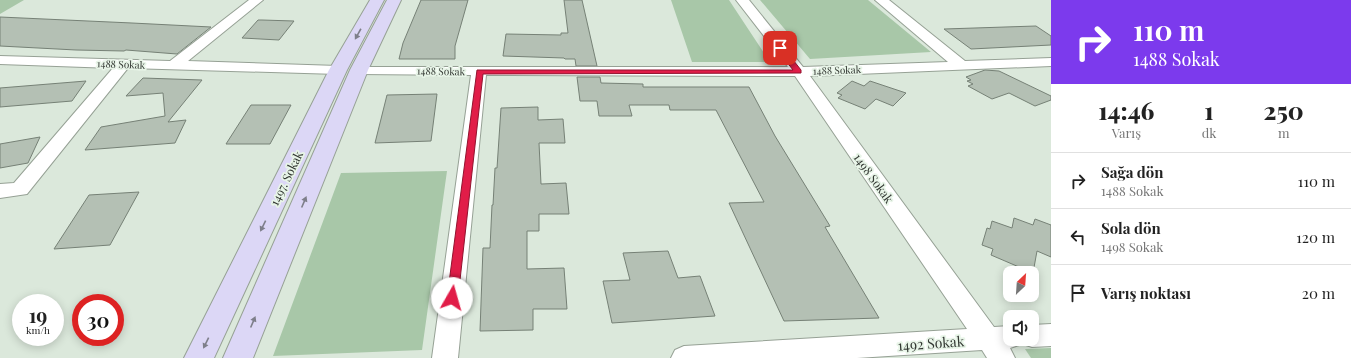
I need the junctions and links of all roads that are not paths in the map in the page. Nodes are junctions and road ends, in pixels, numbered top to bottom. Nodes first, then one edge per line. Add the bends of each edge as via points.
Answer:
1 (257, 0) edge
2 (377, 0) edge
3 (394, 0) edge
4 (742, 0) edge
5 (881, 0) edge
6 (0, 60) edge
7 (1051, 62) edge
8 (124, 64) junction
9 (174, 65) junction
10 (962, 66) junction
11 (349, 70) junction
12 (479, 72) junction
13 (798, 72) junction
14 (0, 190) edge
15 (1051, 335) edge
16 (1039, 336) edge
17 (1000, 345) edge
18 (787, 355) edge
19 (199, 358) edge
20 (238, 358) edge
21 (445, 358) edge
22 (684, 358) edge

1 - 9 street
2 -> 11 street, 1497. Sokak
3 - 11 street, 1497. Sokak
4 - 13 street, 1498 Sokak
5 - 10 street
6 - 8 street, 1488 Sokak
7 - 10 street, 1488 Sokak
8 - 9 street, 1488 Sokak
8 - 14 street via 20,188
9 - 11 street, 1488 Sokak
10 - 13 street, 1488 Sokak
11 - 12 street, 1488 Sokak
11 -> 19 street, 1497. Sokak
20 -> 11 street, 1497. Sokak
12 - 13 street, 1488 Sokak
12 - 21 street
13 - 17 street, 1498 Sokak
15 - 16 street
17 - 18 street, 1492 Sokak
18 - 22 street, 1492 Sokak

